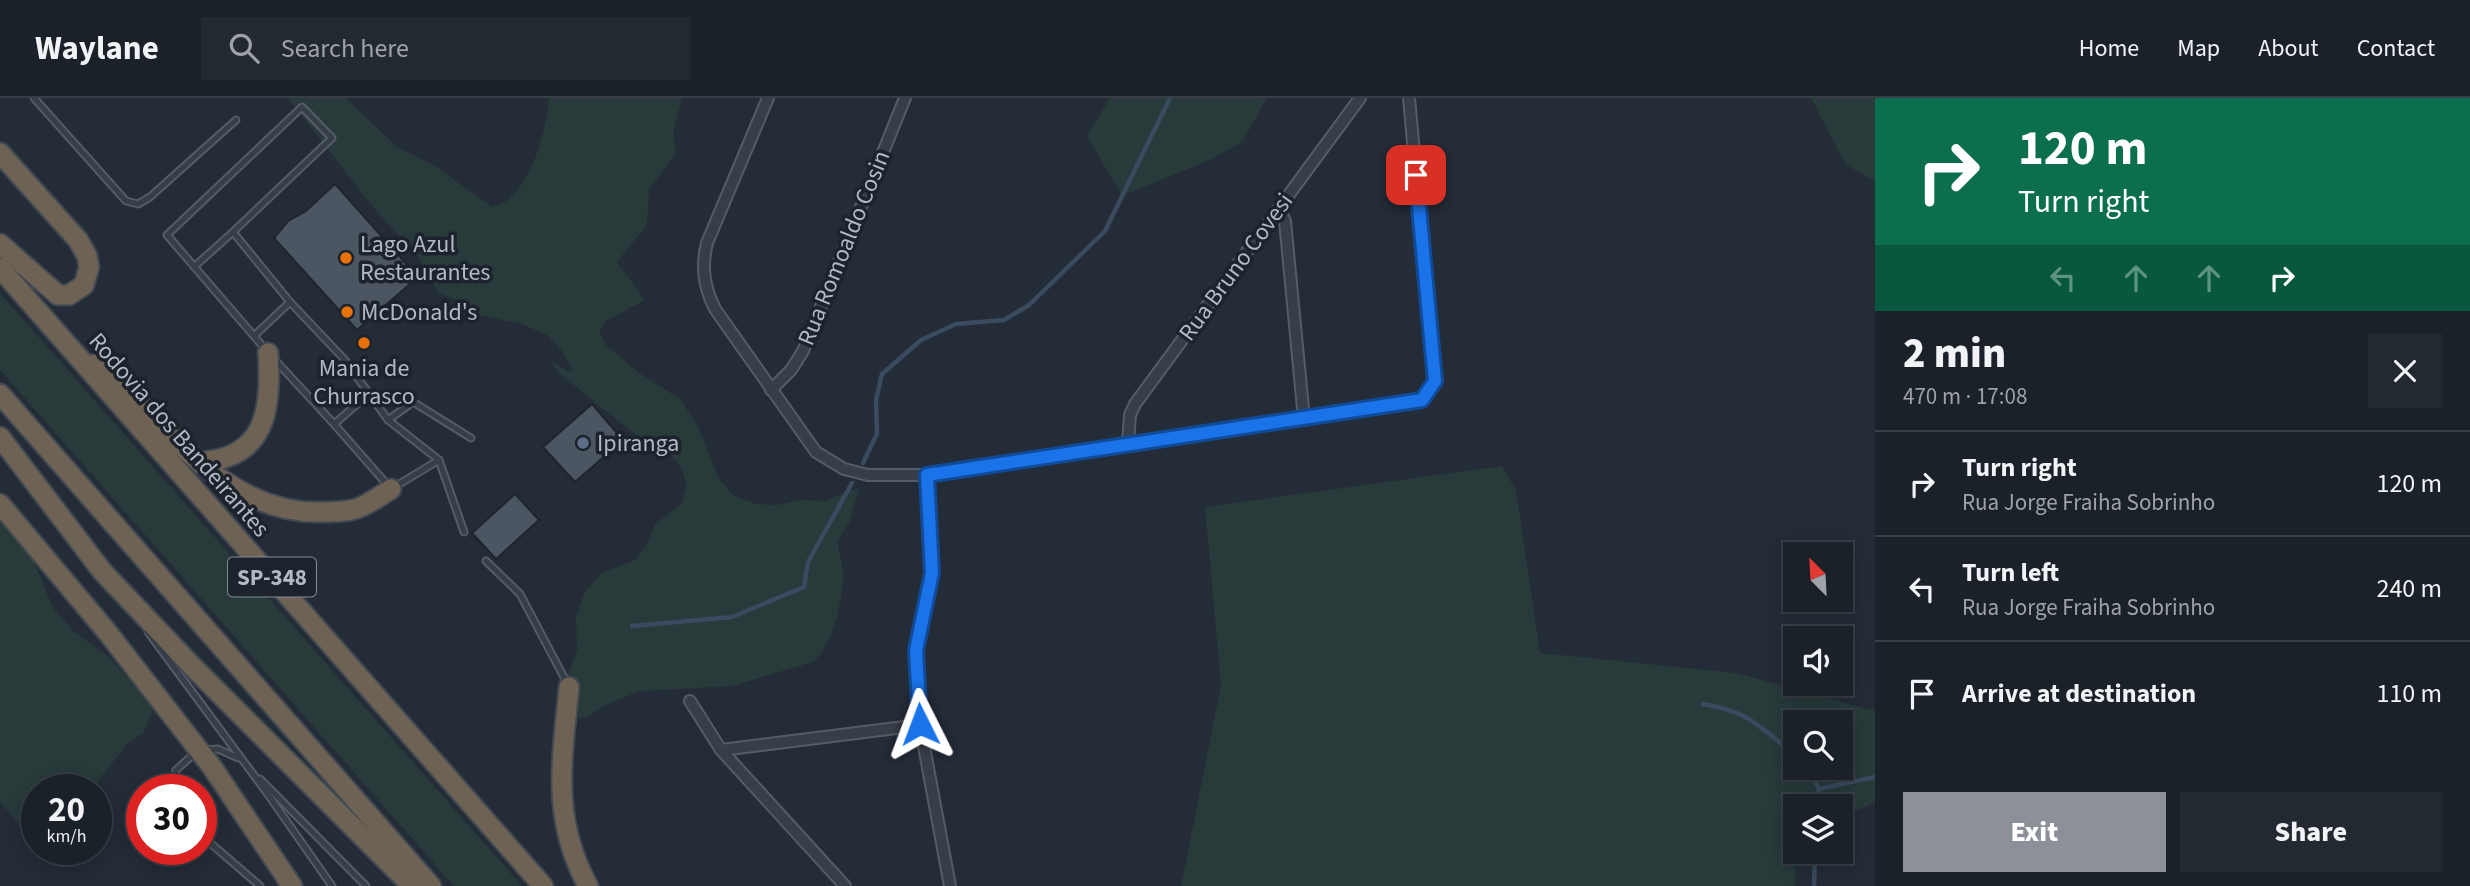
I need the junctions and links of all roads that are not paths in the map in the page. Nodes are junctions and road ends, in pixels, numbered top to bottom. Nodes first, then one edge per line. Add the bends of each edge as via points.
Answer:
1 (34, 98) edge
2 (768, 98) edge
3 (905, 98) edge
4 (1360, 98) edge
5 (1409, 98) edge
6 (236, 120) dead end
7 (0, 153) edge
8 (1279, 208) junction
9 (233, 232) junction
10 (0, 244) edge
11 (194, 267) junction
12 (0, 268) edge
13 (290, 302) junction
14 (254, 336) junction
15 (66, 344) junction
16 (268, 353) junction
17 (771, 390) junction
18 (0, 394) edge
19 (369, 394) junction
20 (1304, 419) junction
21 (388, 420) junction
22 (334, 424) junction
23 (0, 437) edge
24 (471, 438) dead end
25 (1128, 443) junction
26 (439, 460) junction
27 (199, 462) junction
28 (927, 475) junction
29 (391, 489) junction
30 (0, 504) edge
31 (464, 532) dead end
32 (486, 561) dead end
33 (103, 571) junction
34 (569, 687) joint
35 (690, 701) dead end
36 (920, 724) junction
37 (721, 750) junction
38 (199, 751) junction
39 (242, 761) junction
40 (175, 774) edge
41 (217, 849) edge
42 (260, 886) edge
43 (292, 886) edge
44 (332, 886) edge
45 (366, 886) edge
46 (412, 886) edge
47 (431, 886) edge
48 (543, 886) edge
49 (588, 886) edge
50 (845, 886) edge
51 (950, 886) edge

1 - 6 lane via 126,201 138,204
2 - 17 street via 706,243 703,272 715,309
3 - 17 street, Rua Romoaldo Cosin via 803,351
4 - 8 street, Rua Bruno Covesi
5 - 20 street via 1435,381 1422,400
7 - 10 highway via 78,240 89,261 87,279 69,295 53,293
8 - 20 street via 1285,220
8 - 25 street, Rua Bruno Covesi via 1135,404
9 - 11 lane
9 - 11 lane via 332,138 302,107 167,235
9 - 13 lane
11 - 14 lane
12 - 15 highway, Rodovia dos Bandeirantes / SP-348
13 - 14 lane
13 - 19 lane via 344,359
14 - 16 lane
15 - 27 highway via 112,376
15 - 48 highway, Rodovia dos Bandeirantes / SP-348
16 - 22 lane
16 - 27 highway via 269,400 257,434 234,455
17 - 28 street via 808,444 834,464 880,477
18 - 47 highway
19 - 21 lane
19 - 22 lane
20 - 25 street
21 - 24 lane via 413,402
21 - 26 lane
22 - 29 lane
23 - 33 highway
25 - 28 street
26 - 29 lane
26 - 31 lane
27 - 29 highway via 244,494 276,507 310,513 361,507
28 - 36 street via 932,573 916,650
30 - 38 highway
32 - 34 lane via 520,594
33 - 39 lane
33 - 46 highway
34 - 49 highway via 561,808 569,846
35 - 37 street
36 - 37 street
36 - 51 street
37 - 50 street
38 - 39 lane via 218,749
38 - 40 lane via 180,764
38 - 43 highway
39 - 44 lane
39 - 45 lane
41 - 42 lane

